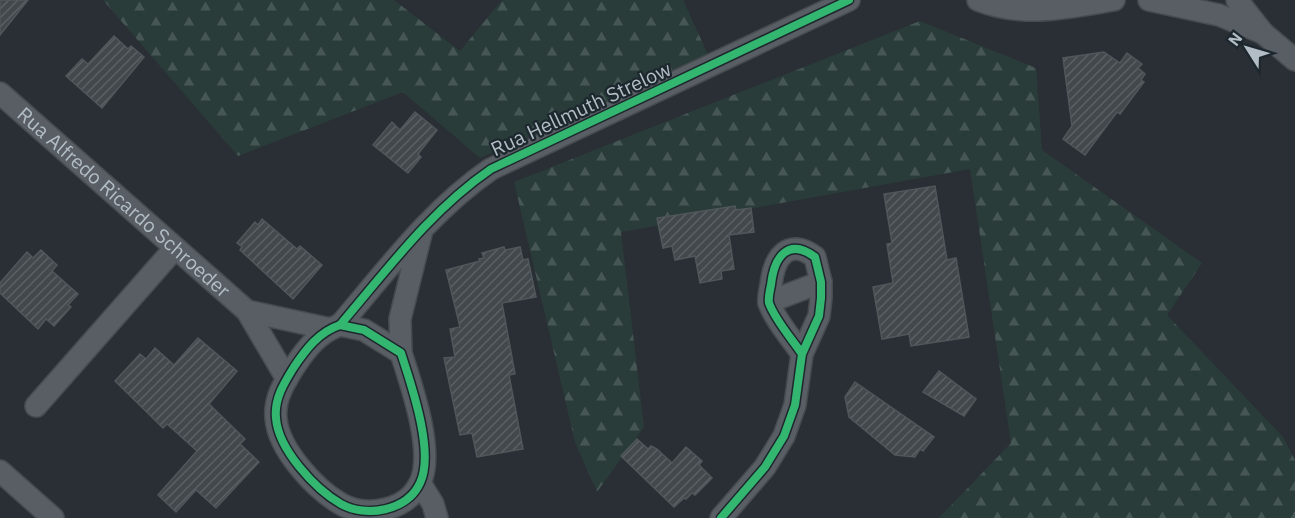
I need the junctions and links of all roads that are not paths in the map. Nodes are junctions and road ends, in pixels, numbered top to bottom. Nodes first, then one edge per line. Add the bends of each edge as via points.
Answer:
1 (849, 0) edge
2 (978, 0) edge
3 (1114, 0) edge
4 (1149, 0) edge
5 (1237, 0) edge
6 (1263, 33) junction
7 (1295, 60) edge
8 (0, 93) edge
9 (423, 227) junction
10 (175, 248) junction
11 (821, 282) junction
12 (769, 302) junction
13 (248, 311) junction
14 (335, 327) junction
15 (401, 353) junction
16 (802, 354) junction
17 (287, 379) junction
18 (36, 406) dead end
19 (0, 471) edge
20 (420, 483) junction
21 (348, 511) edge
22 (53, 518) edge
23 (437, 518) edge
24 (721, 518) edge

1 - 9 street, Rua Hellmuth Strelow via 491,169 471,182
2 - 3 street via 997,8 1027,12
4 - 6 street via 1219,15
5 - 6 street
6 - 7 street
8 - 10 street, Rua Alfredo Ricardo Schroeder
9 - 14 street, Rua Hellmuth Strelow
9 - 15 street via 400,319
10 - 13 street, Rua Alfredo Ricardo Schroeder
10 - 18 street
11 - 12 street
11 - 12 street via 815,257 804,249 792,248 778,258
11 - 16 street via 819,316
12 - 16 street
13 - 14 street, Rua Alfredo Ricardo Schroeder
13 - 17 street, Rua Alfredo Ricardo Schroeder
14 - 15 street via 364,330
14 - 17 street via 314,341
15 - 20 street via 418,409 425,456
16 - 24 street via 795,405 784,436 765,467
17 - 21 street via 279,392 276,419 288,453
19 - 22 street
20 - 21 street via 400,505 374,512
20 - 23 street via 434,504

